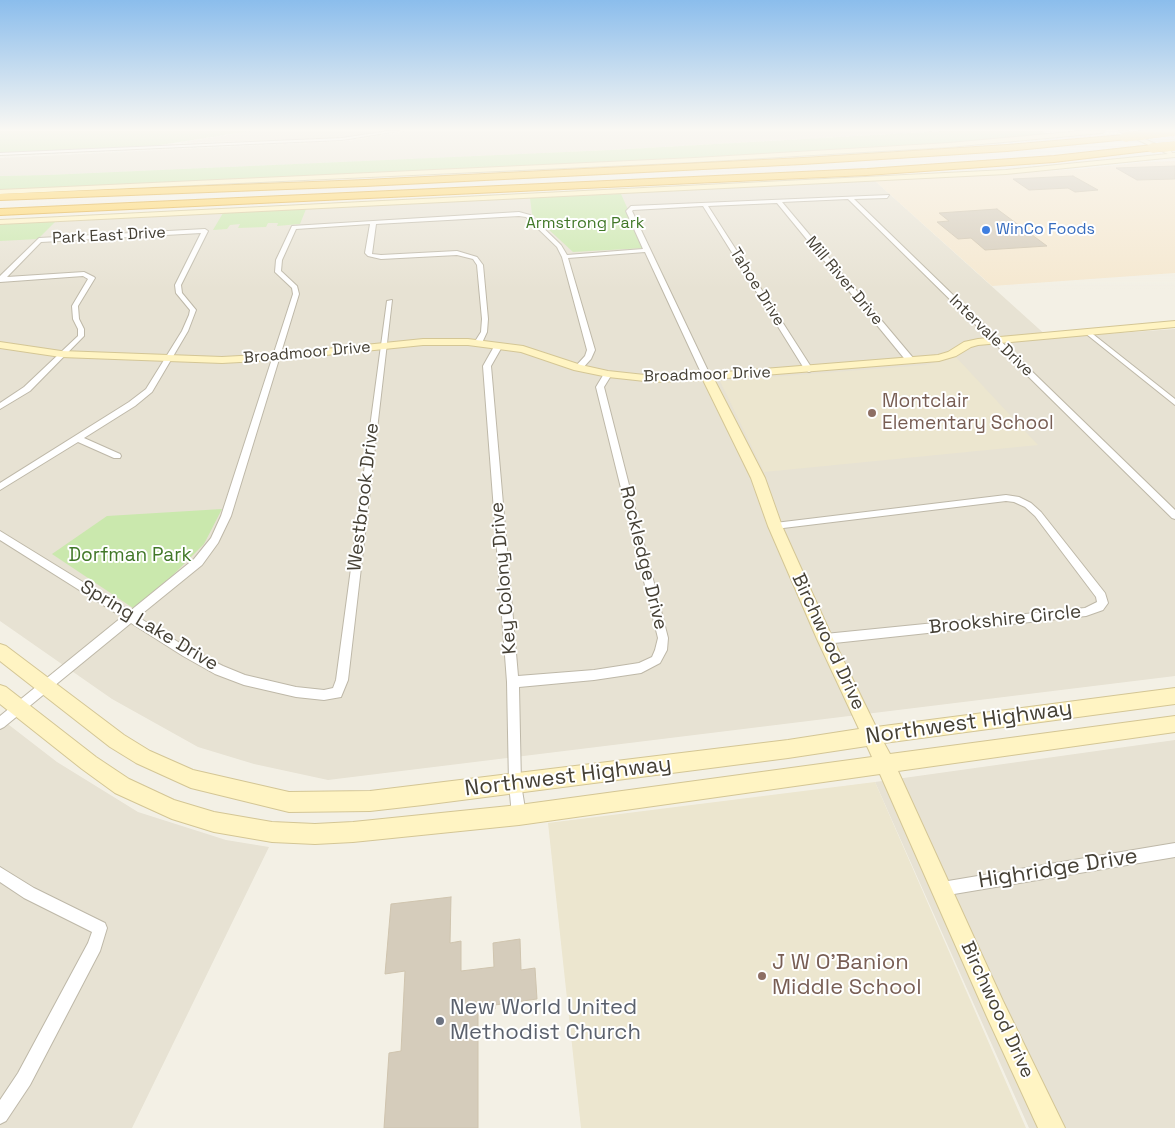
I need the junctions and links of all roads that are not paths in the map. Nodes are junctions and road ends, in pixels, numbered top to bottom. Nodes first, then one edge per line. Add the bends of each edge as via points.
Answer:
1 (187, 184) edge
2 (242, 184) edge
3 (330, 184) edge
4 (639, 184) edge
5 (780, 184) edge
6 (198, 190) junction
7 (0, 192) edge
8 (887, 196) dead end
9 (0, 197) edge
10 (850, 198) junction
11 (778, 201) junction
12 (704, 204) junction
13 (0, 212) edge
14 (217, 212) junction
15 (0, 217) edge
16 (0, 222) edge
17 (373, 223) junction
18 (648, 250) junction
19 (565, 256) junction
20 (1, 280) edge
21 (390, 301) dead end
22 (1175, 324) edge
23 (1087, 332) junction
24 (996, 340) junction
25 (478, 343) junction
26 (0, 345) edge
27 (383, 346) junction
28 (499, 346) junction
29 (61, 354) junction
30 (277, 356) junction
31 (170, 357) junction
32 (911, 361) junction
33 (578, 368) junction
34 (809, 370) junction
35 (608, 374) junction
36 (707, 377) junction
37 (1175, 403) edge
38 (0, 407) edge
39 (76, 438) junction
40 (117, 456) dead end
41 (0, 487) edge
42 (1175, 516) edge
43 (775, 526) junction
44 (0, 535) edge
45 (131, 617) junction
46 (824, 639) junction
47 (0, 651) edge
48 (513, 682) junction
49 (45, 686) junction
50 (337, 693) joint
51 (0, 694) edge
52 (1175, 696) edge
53 (19, 707) junction
54 (0, 723) edge
55 (1175, 724) edge
56 (871, 735) junction
57 (885, 764) junction
58 (515, 784) junction
59 (519, 815) junction
60 (1175, 850) edge
61 (0, 874) edge
62 (942, 889) junction
63 (0, 1115) edge
64 (1052, 1128) edge

1 - 7 main road
2 - 6 highway
3 - 6 highway
4 - 13 highway
5 - 14 main road
6 - 9 highway
8 - 10 street
10 - 11 street
10 - 24 street, Intervale Drive
11 - 12 street
11 - 32 street, Mill River Drive
12 - 18 street, Birchwood Drive via 635,207 629,210
12 - 34 street, Tahoe Drive
14 - 15 highway via 185,210
14 - 16 main road
17 - 19 street via 519,214 528,216
17 - 25 street via 370,255 457,253 475,258 480,265 485,319 484,332
17 - 30 street via 294,227 279,260 278,272 295,287 296,294
18 - 19 street
18 - 36 street, Birchwood Drive
19 - 33 street via 591,350
20 - 29 street via 84,274 92,278 75,306 81,336
20 - 31 street, Park East Drive via 38,240 205,231 178,285 178,294 193,310
21 - 27 street, Westbrook Drive
22 - 23 main road, Broadmoor Drive
23 - 24 main road, Broadmoor Drive
23 - 37 street
24 - 32 main road, Broadmoor Drive via 968,344 939,358
24 - 42 street, Intervale Drive
25 - 27 main road, Broadmoor Drive via 436,341
25 - 28 main road, Broadmoor Drive
26 - 29 main road, Broadmoor Drive
27 - 30 main road, Broadmoor Drive
27 - 50 street, Westbrook Drive via 342,680
28 - 33 main road, Broadmoor Drive via 523,349
28 - 48 street, Key Colony Drive via 487,366
29 - 31 main road, Broadmoor Drive
29 - 38 street via 27,389
30 - 31 main road, Broadmoor Drive via 222,360
30 - 45 street via 226,516 215,540 198,562
31 - 39 street via 144,395
32 - 34 main road, Broadmoor Drive
33 - 35 main road, Broadmoor Drive
34 - 36 main road, Broadmoor Drive
35 - 36 main road, Broadmoor Drive via 654,379
35 - 48 street, Rockledge Drive via 600,387 663,638 661,650 656,660 641,668
36 - 43 main road, Birchwood Drive via 758,478
39 - 40 street
39 - 41 street
43 - 46 main road, Birchwood Drive
43 - 46 street, Brookshire Circle via 1016,499 1038,514 1103,603 1086,612
44 - 45 street, Spring Lake Drive
45 - 49 street
45 - 50 street, Spring Lake Drive via 187,653 244,680 296,692
46 - 56 main road, Birchwood Drive
47 - 49 main road, Northwest Highway
48 - 58 street, Key Colony Drive
49 - 53 street
49 - 58 main road, Northwest Highway via 143,757 191,779 289,802 370,801
51 - 53 main road, Northwest Highway
52 - 56 main road, Northwest Highway
53 - 54 street
53 - 59 main road, Northwest Highway via 122,786 172,809 214,822 272,832 315,834
55 - 57 main road, Northwest Highway
56 - 57 main road, Birchwood Drive
56 - 58 main road, Northwest Highway via 788,749
57 - 59 main road, Northwest Highway
57 - 62 main road, Birchwood Drive
58 - 59 street, Key Colony Drive
60 - 62 street, Highridge Drive
61 - 63 street via 29,893 100,928 91,954 24,1079
62 - 64 main road, Birchwood Drive

